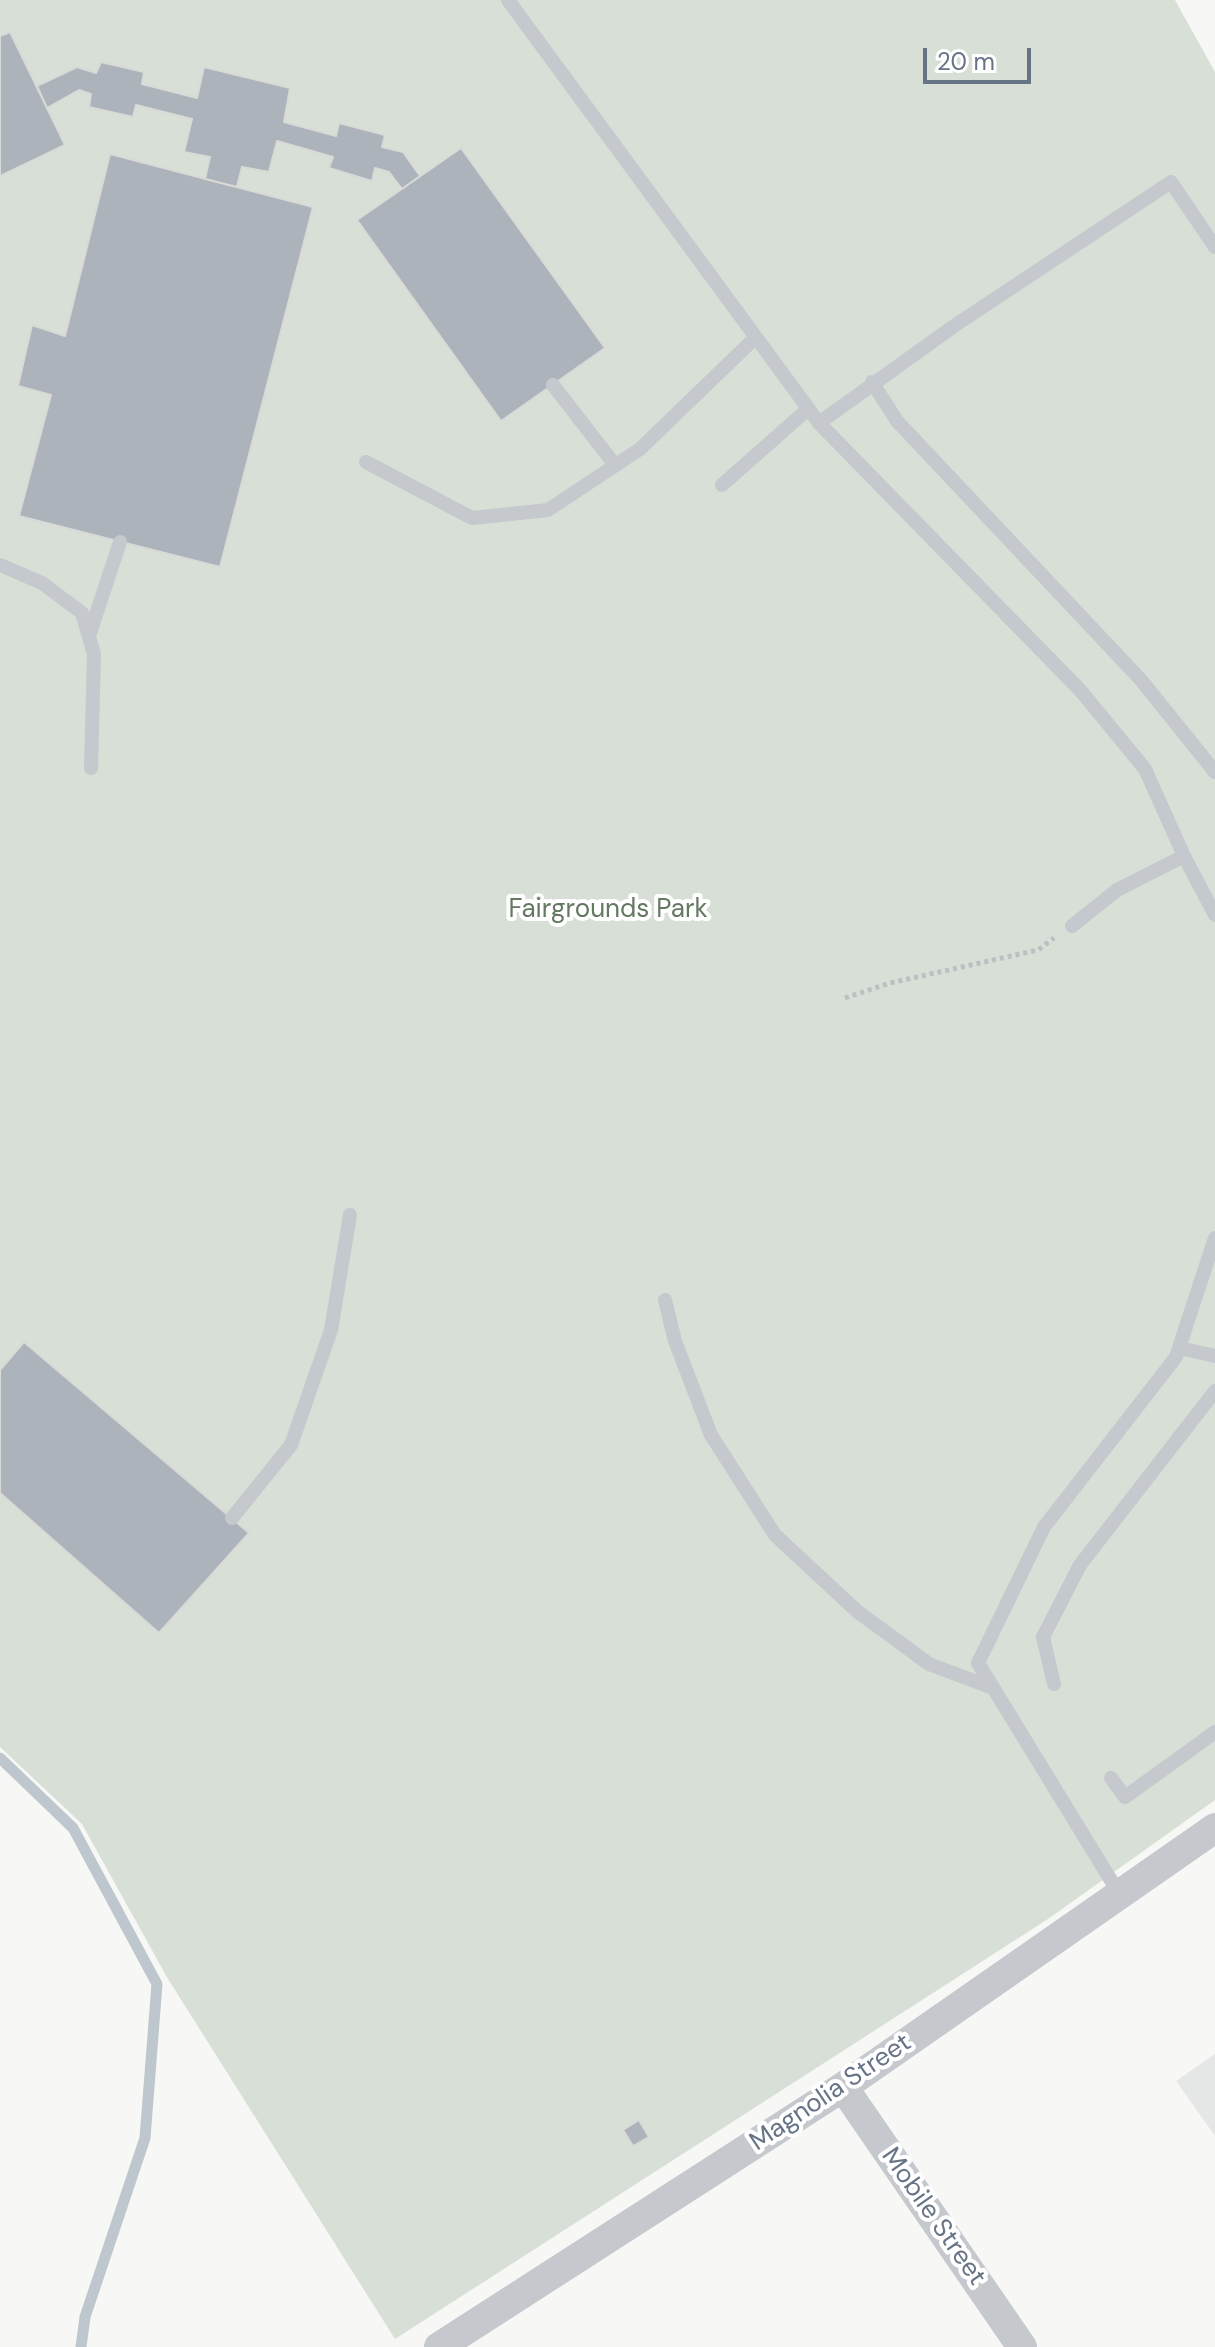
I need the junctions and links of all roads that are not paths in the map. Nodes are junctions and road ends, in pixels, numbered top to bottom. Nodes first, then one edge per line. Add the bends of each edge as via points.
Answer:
1 (508, 0) edge
2 (1215, 247) edge
3 (756, 337) junction
4 (872, 382) junction
5 (553, 385) dead end
6 (808, 409) junction
7 (819, 423) junction
8 (366, 462) dead end
9 (615, 465) junction
10 (722, 485) dead end
11 (120, 542) dead end
12 (0, 565) edge
13 (89, 636) junction
14 (91, 768) dead end
15 (1215, 772) edge
16 (1184, 856) junction
17 (1215, 915) edge
18 (1072, 926) road end
19 (350, 1215) dead end
20 (1215, 1238) edge
21 (665, 1300) dead end
22 (1179, 1348) junction
23 (1215, 1356) edge
24 (1215, 1391) edge
25 (232, 1518) dead end
26 (1054, 1684) dead end
27 (993, 1688) junction
28 (1215, 1732) edge
29 (1111, 1778) dead end
30 (1215, 1828) edge
31 (1120, 1895) junction
32 (843, 2087) junction
33 (439, 2347) edge
34 (1022, 2347) edge

1 - 3 lane
2 - 4 lane via 1171,182
3 - 6 lane
3 - 9 lane via 640,449
4 - 7 lane
4 - 15 lane via 897,421 1141,680
5 - 9 lane
6 - 7 lane
6 - 10 lane
7 - 16 lane via 1080,690 1145,769
8 - 9 lane via 472,518 548,510
11 - 13 lane
12 - 13 lane via 42,583 82,613
13 - 14 lane via 94,654
16 - 17 lane
16 - 18 lane via 1117,890
19 - 25 lane via 331,1330 291,1445
20 - 22 lane
21 - 27 lane via 711,1435 775,1535 858,1612 929,1664
22 - 23 lane
22 - 27 lane via 1044,1527 978,1663
24 - 26 lane via 1080,1565 1043,1637
27 - 31 lane
28 - 29 lane via 1125,1797
30 - 31 street, Magnolia Street
31 - 32 street, Magnolia Street
32 - 33 street, Magnolia Street
32 - 34 street, Mobile Street

